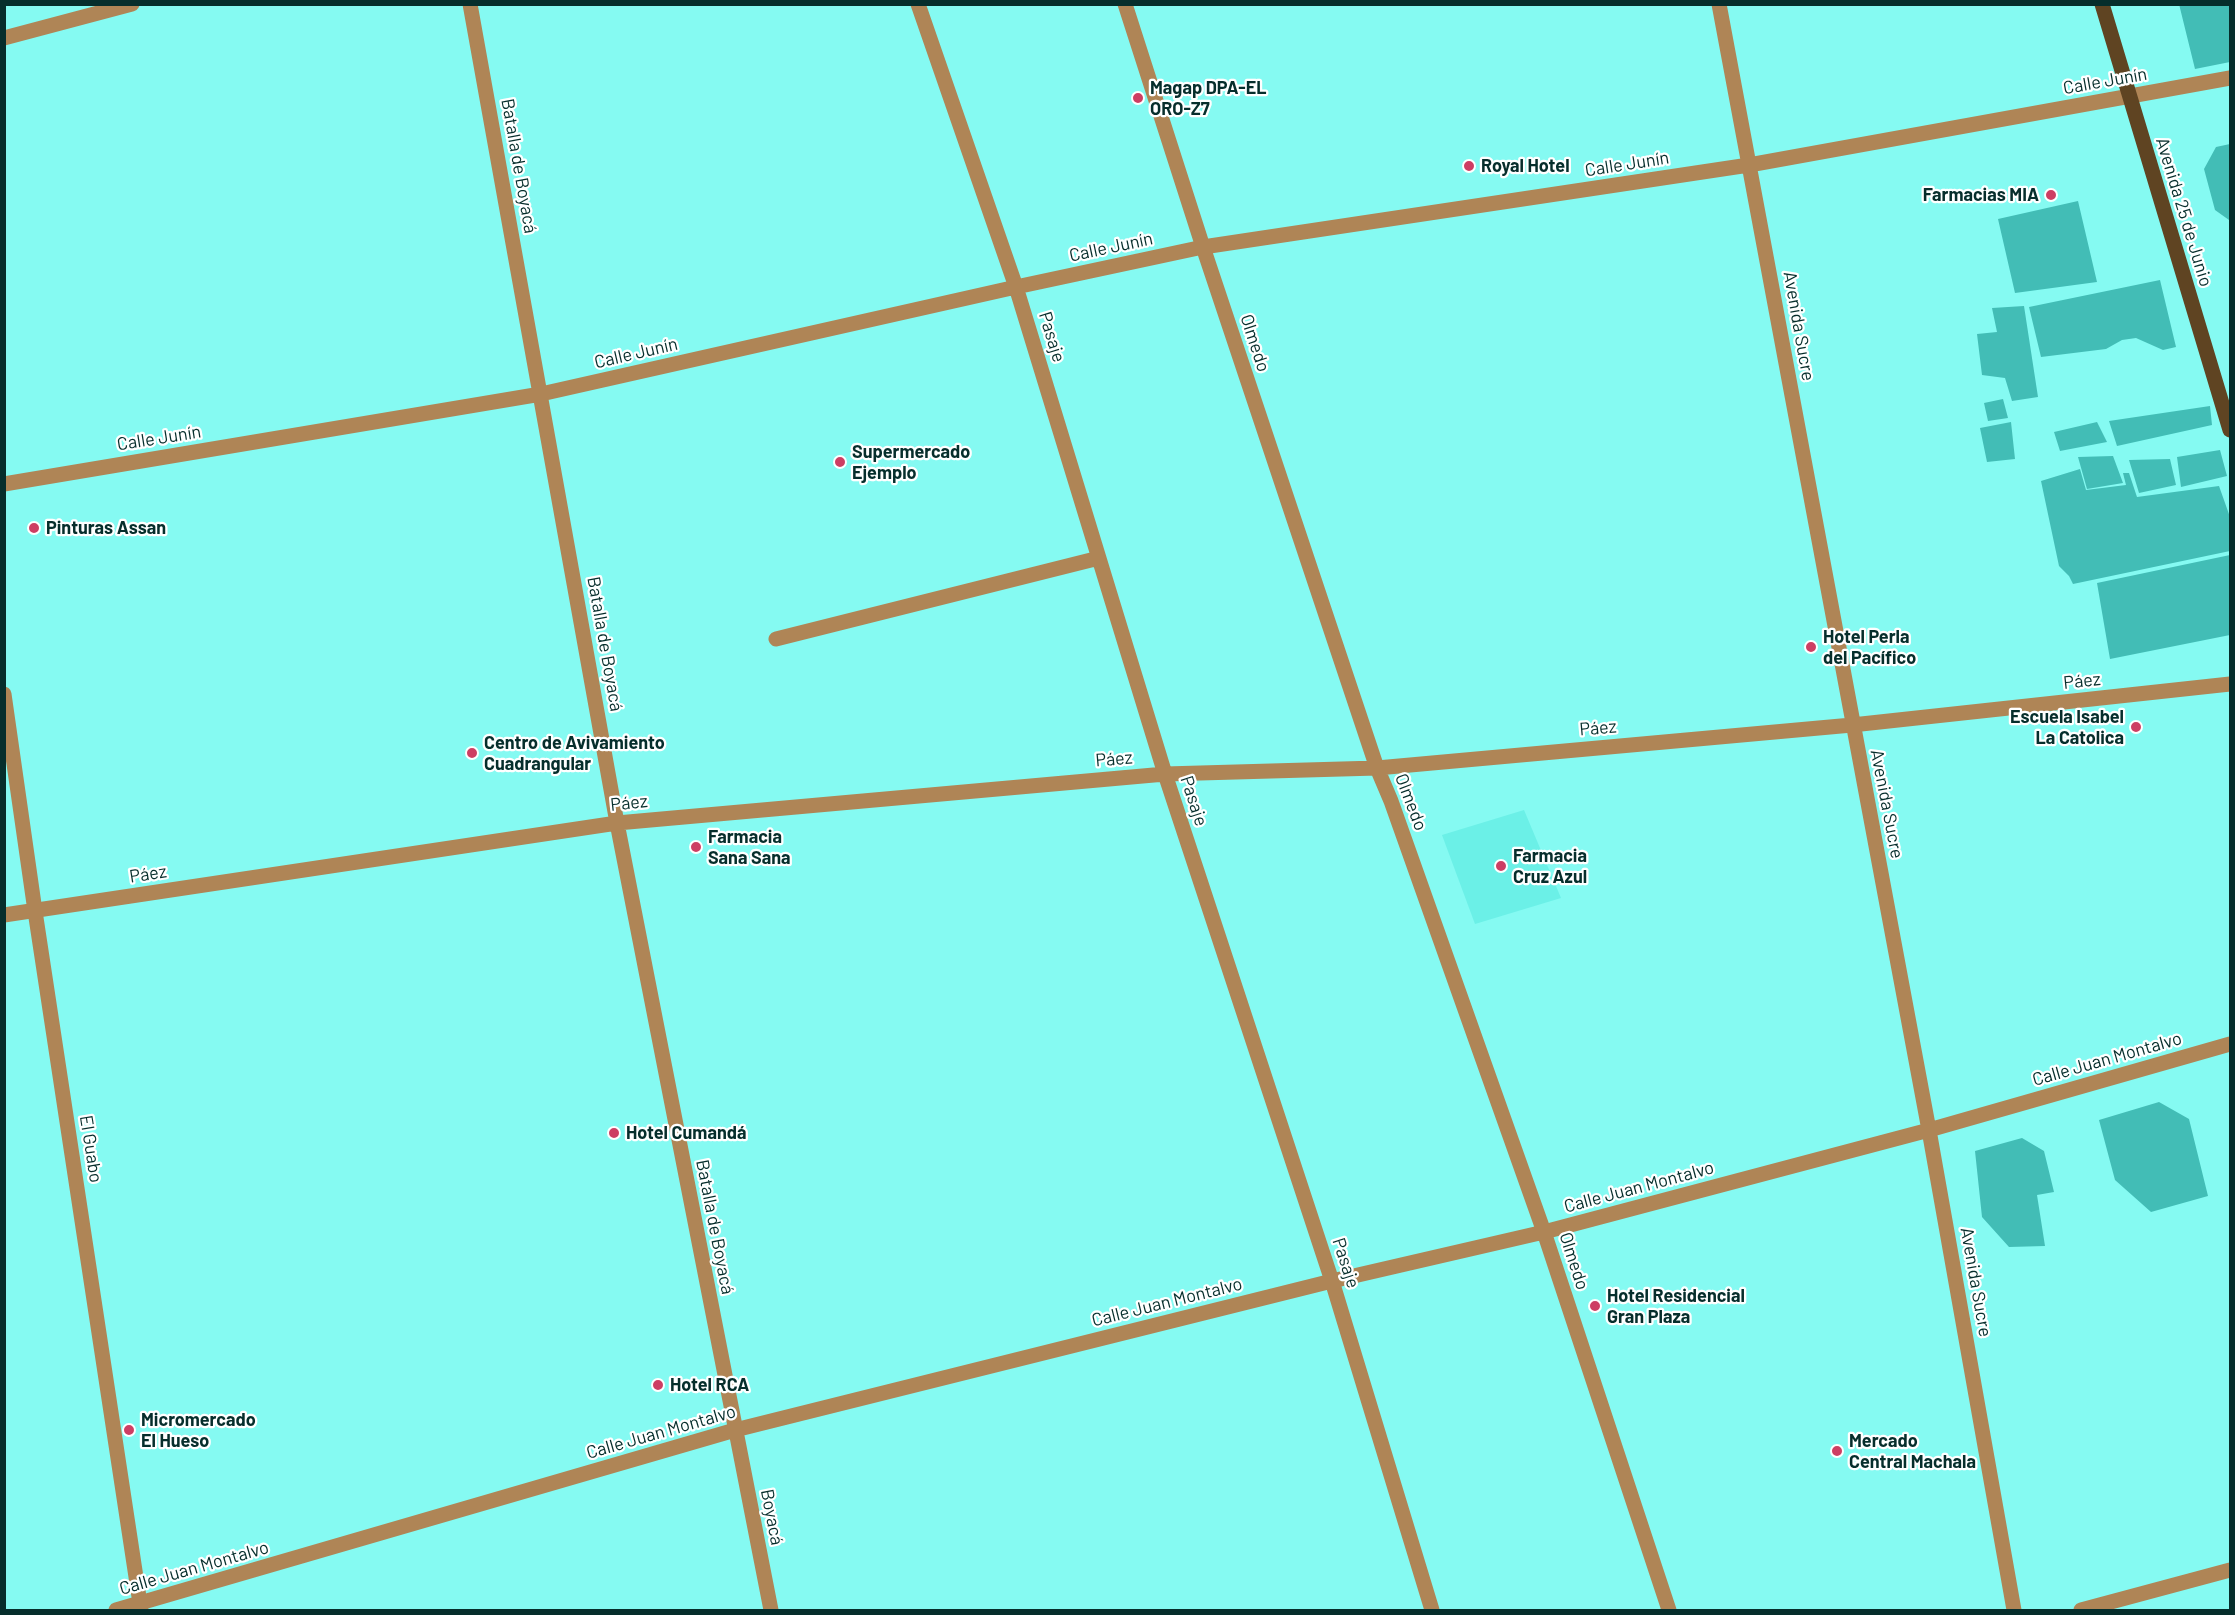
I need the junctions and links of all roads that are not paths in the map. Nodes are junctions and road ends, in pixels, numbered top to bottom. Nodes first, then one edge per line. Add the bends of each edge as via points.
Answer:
1 (132, 4) edge
2 (470, 4) edge
3 (918, 4) edge
4 (1125, 4) edge
5 (1719, 4) edge
6 (2102, 4) edge
7 (4, 38) edge
8 (2230, 78) edge
9 (2128, 96) junction
10 (1749, 165) junction
11 (1203, 247) junction
12 (1016, 287) junction
13 (541, 394) junction
14 (2230, 430) edge
15 (4, 484) edge
16 (1099, 558) junction
17 (776, 639) dead end
18 (2230, 684) edge
19 (4, 694) edge
20 (1852, 725) junction
21 (1377, 768) junction
22 (1165, 774) junction
23 (617, 823) junction
24 (35, 911) junction
25 (4, 915) edge
26 (2230, 1044) edge
27 (1929, 1130) junction
28 (1544, 1232) junction
29 (1332, 1281) junction
30 (735, 1430) junction
31 (2230, 1570) edge
32 (141, 1607) edge
33 (116, 1611) edge
34 (771, 1611) edge
35 (1432, 1611) edge
36 (1669, 1611) edge
37 (2013, 1611) edge
38 (2081, 1611) edge

1 - 7 street
2 - 13 street, Batalla de Boyacá
3 - 12 street, Pasaje
4 - 11 street, Olmedo
5 - 10 street, Avenida Sucre
6 - 9 main road, Avenida 25 de Junio
8 - 9 street, Calle Junín
9 - 10 street, Calle Junín
9 - 14 main road, Avenida 25 de Junio
10 - 11 street, Calle Junín
10 - 20 street, Avenida Sucre
11 - 12 street, Calle Junín
11 - 21 street, Olmedo
12 - 13 street, Calle Junín
12 - 16 street, Pasaje
13 - 15 street, Calle Junín
13 - 23 street, Batalla de Boyacá
16 - 17 street
16 - 22 street, Pasaje
18 - 20 street, Páez
19 - 24 street, El Guabo
20 - 21 street, Páez
20 - 27 street, Avenida Sucre
21 - 22 street, Páez
21 - 28 street, Olmedo
22 - 23 street, Páez
22 - 29 street, Pasaje
23 - 24 street, Páez
23 - 30 street, Batalla de Boyacá
24 - 25 street, Páez
24 - 32 street, El Guabo
26 - 27 street, Calle Juan Montalvo
27 - 28 street, Calle Juan Montalvo
27 - 37 street, Avenida Sucre
28 - 29 street, Calle Juan Montalvo
28 - 36 street, Olmedo
29 - 30 street, Calle Juan Montalvo
29 - 35 street, Pasaje
30 - 32 street, Calle Juan Montalvo
30 - 34 street, Boyacá
31 - 38 street
32 - 33 street, Calle Juan Montalvo

